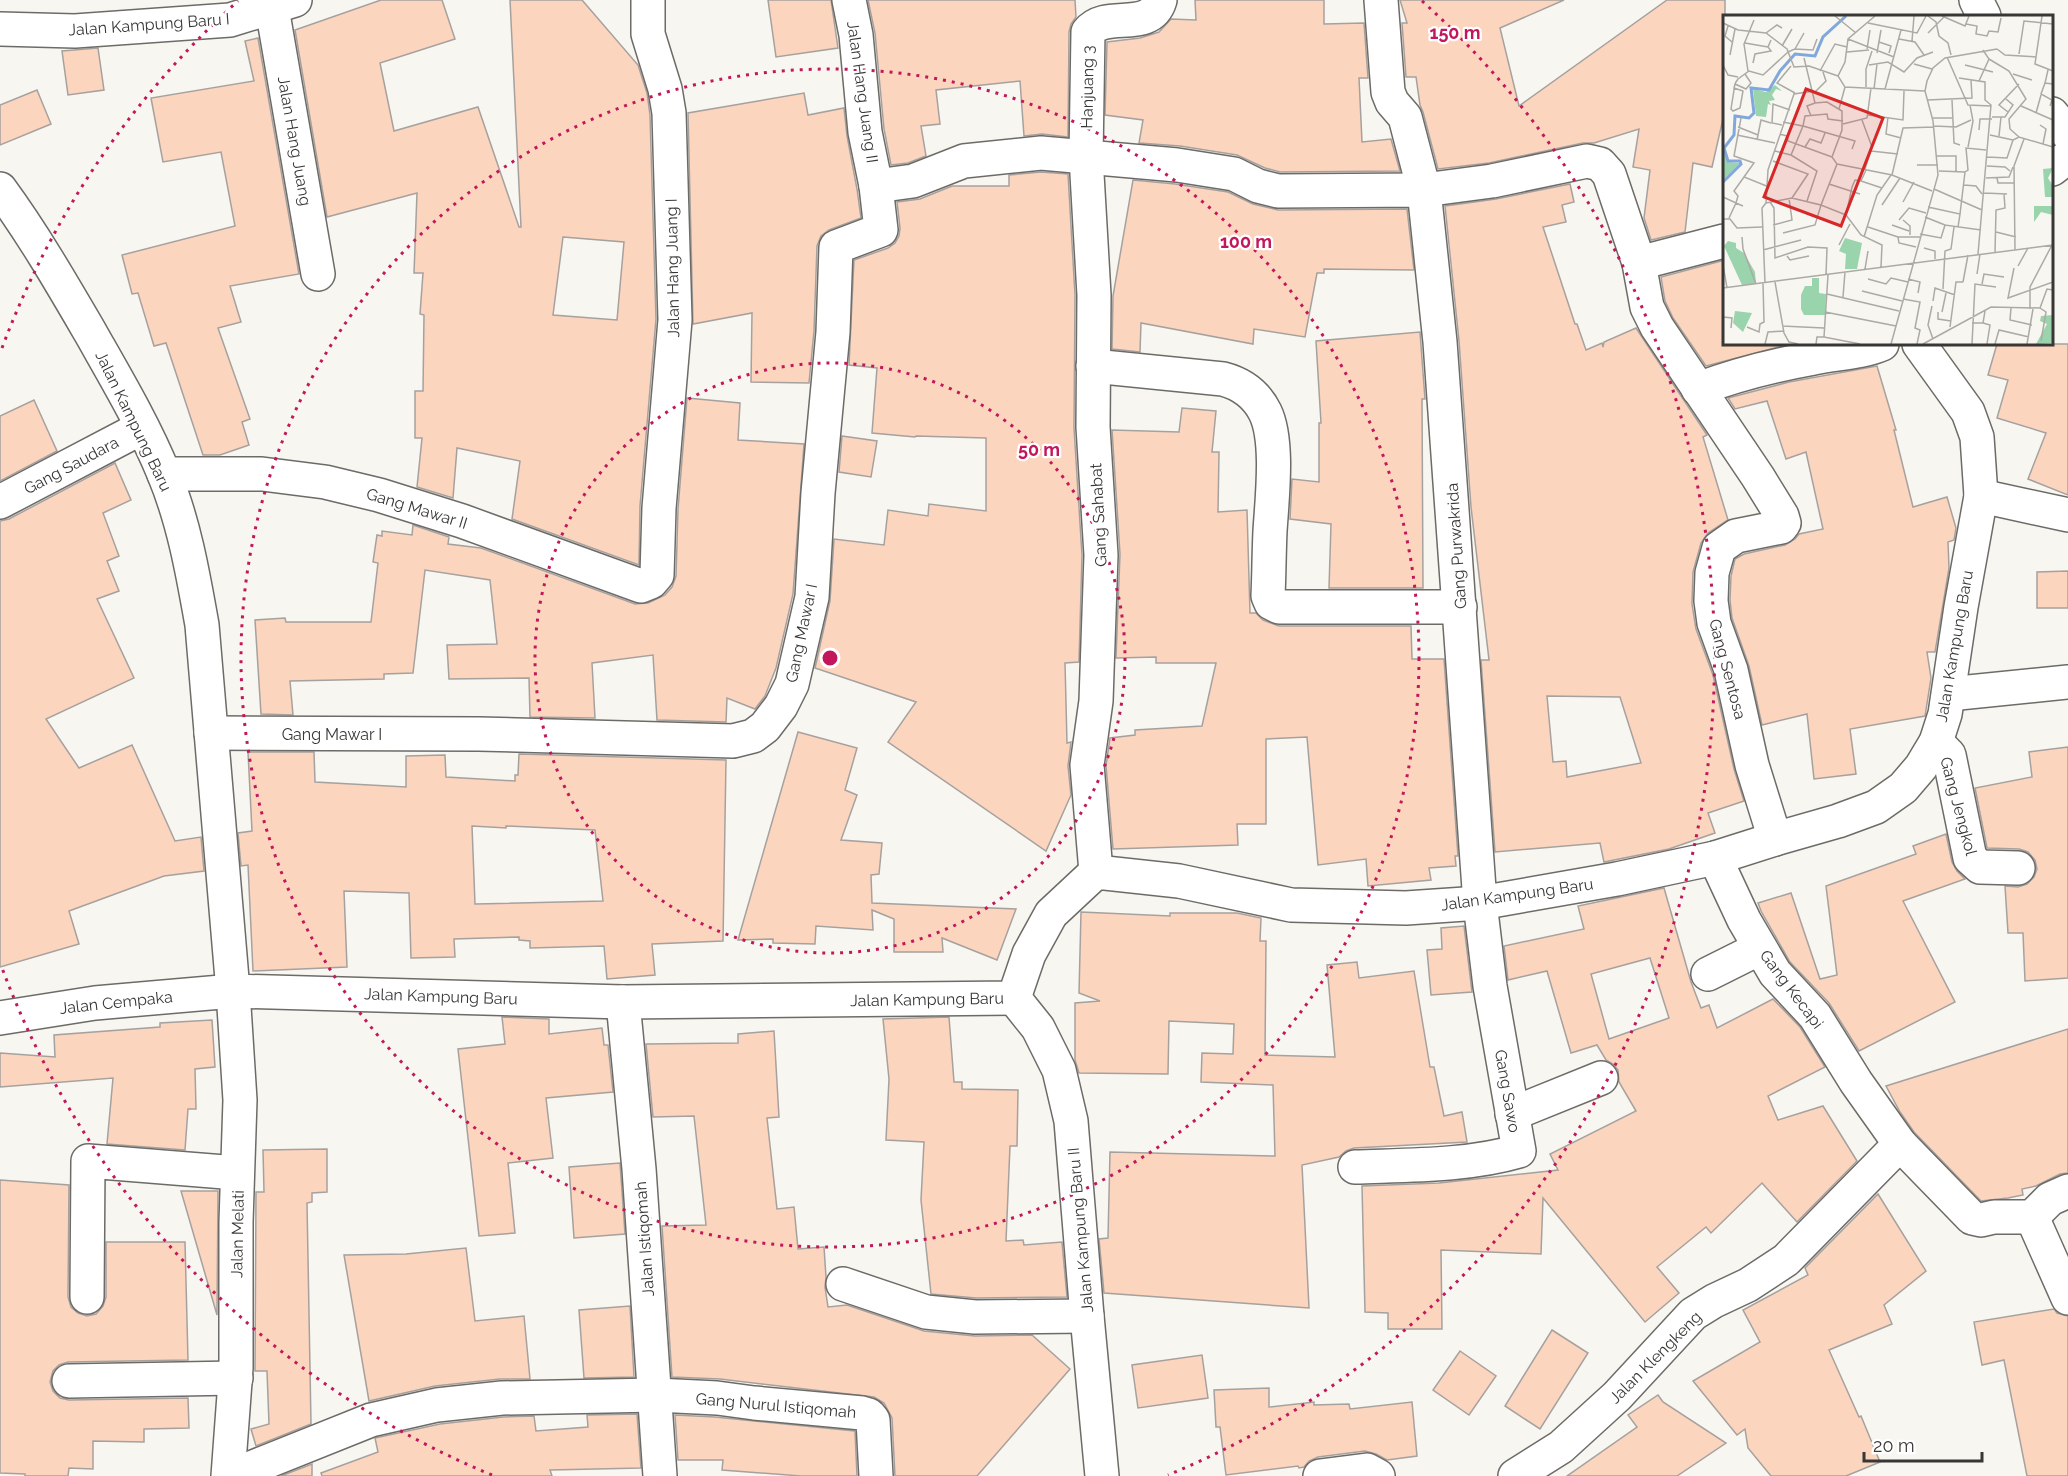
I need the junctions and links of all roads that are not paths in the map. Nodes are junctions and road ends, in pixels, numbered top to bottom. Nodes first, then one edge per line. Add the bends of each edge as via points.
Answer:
1 (648, 0) edge
2 (849, 0) edge
3 (1160, 0) edge
4 (1381, 0) edge
5 (1976, 0) edge
6 (284, 4) edge
7 (199, 11) edge
8 (1984, 15) edge
9 (0, 29) edge
10 (2053, 115) edge
11 (2068, 134) edge
12 (1086, 157) junction
13 (2068, 157) edge
14 (2053, 169) edge
15 (2053, 170) edge
16 (2068, 176) edge
17 (876, 186) junction
18 (0, 189) edge
19 (1424, 190) junction
20 (1723, 242) edge
21 (1639, 263) junction
22 (318, 274) dead end
23 (1880, 345) edge
24 (1919, 345) edge
25 (1093, 366) junction
26 (1698, 389) junction
27 (141, 428) junction
28 (164, 474) junction
29 (1981, 496) junction
30 (0, 502) edge
31 (2068, 515) edge
32 (657, 575) joint
33 (1460, 607) junction
34 (2068, 682) edge
35 (1949, 694) junction
36 (211, 733) junction
37 (1936, 742) junction
38 (1775, 839) junction
39 (1715, 858) junction
40 (2018, 868) dead end
41 (1096, 872) junction
42 (1480, 903) junction
43 (1760, 948) junction
44 (1708, 975) dead end
45 (233, 991) junction
46 (1014, 998) junction
47 (623, 1002) junction
48 (0, 1018) edge
49 (1601, 1078) dead end
50 (1512, 1114) junction
51 (1900, 1144) junction
52 (1355, 1167) dead end
53 (237, 1173) junction
54 (2068, 1191) edge
55 (2032, 1217) junction
56 (843, 1284) dead end
57 (87, 1297) dead end
58 (2068, 1298) edge
59 (1087, 1316) junction
60 (236, 1378) junction
61 (69, 1382) dead end
62 (656, 1395) junction
63 (229, 1476) edge
64 (660, 1476) edge
65 (876, 1476) edge
66 (1102, 1476) edge
67 (1320, 1476) edge
68 (1378, 1476) edge
69 (1515, 1476) edge

1 - 32 street, Jalan Hang Juang I via 648,34 669,113 675,320
2 - 17 street, Jalan Hang Juang II via 865,132
3 - 12 street, Hanjuang 3 via 1154,12 1139,20 1104,22 1088,32
4 - 19 street, Gang Purwakrida via 1388,92 1405,117
5 - 8 street
6 - 7 street, Jalan Kampung Baru I via 230,20
6 - 22 street, Jalan Hang Juang
7 - 9 street, Jalan Kampung Baru I via 75,31
10 - 11 street
12 - 17 street, Jalan Hang Juang II via 1041,153 964,161 913,181
12 - 19 street, Jalan Hang Juang II via 1234,174 1278,191
12 - 25 street, Gang Sahabat via 1094,295
13 - 14 street
15 - 16 street
17 - 36 street, Gang Mawar I via 881,230 836,247 812,597 792,684 782,706 765,727 753,736 733,741 479,734
18 - 27 street, Jalan Kampung Baru via 69,297
19 - 21 street, Gang Sentosa via 1492,181 1587,161 1600,164 1609,174
19 - 33 street, Gang Purwakrida
20 - 21 street
21 - 26 street, Gang Sentosa via 1647,307
23 - 26 street via 1725,378
24 - 29 street, Jalan Kampung Baru via 1968,412 1977,437
25 - 33 street via 1223,379 1254,394 1266,414 1271,436 1271,603 1279,607
25 - 41 street, Gang Sahabat via 1101,555 1096,701 1087,765
26 - 38 street, Gang Sentosa via 1784,523 1781,527 1736,536 1719,548 1712,573 1711,601
27 - 28 street, Jalan Kampung Baru
27 - 30 street, Gang Saudara
28 - 32 street, Gang Mawar II via 262,474 325,482 462,521 641,586
28 - 36 street, Jalan Kampung Baru via 192,570 202,625
29 - 31 street
29 - 35 street, Jalan Kampung Baru
33 - 42 street, Gang Purwakrida
34 - 35 street
35 - 37 street, Jalan Kampung Baru
36 - 45 street, Jalan Kampung Baru
37 - 38 street, Jalan Kampung Baru via 1903,788 1876,807
37 - 40 street, Gang Jengkol via 1949,755 1970,858 1980,867
38 - 39 street, Jalan Kampung Baru
39 - 42 street, Jalan Kampung Baru
39 - 43 street, Gang Kecapi
41 - 42 street, Jalan Kampung Baru via 1179,881 1291,905 1406,908
41 - 46 street, Jalan Kampung Baru via 1051,914 1029,954
42 - 50 street, Gang Sawo
43 - 44 street
43 - 51 street, Gang Kecapi via 1775,973 1815,1016
45 - 47 street, Jalan Kampung Baru
45 - 48 street, Jalan Cempaka via 95,1003
45 - 53 street, Jalan Melati via 240,1100
46 - 47 street, Jalan Kampung Baru
46 - 59 street, Jalan Kampung Baru II via 1038,1028 1059,1070 1071,1121
47 - 62 street, Jalan Istiqomah
49 - 50 street
50 - 52 street, Gang Sawo via 1519,1150 1433,1163
51 - 55 street, Gang Kecapi via 1971,1218
51 - 69 street, Jalan Klengkeng via 1786,1260 1693,1314 1617,1396 1561,1446
53 - 57 street via 88,1161
53 - 60 street, Jalan Melati
54 - 55 street via 2050,1199
55 - 58 street
56 - 59 street via 926,1312 975,1317
59 - 66 street, Jalan Kampung Baru II
60 - 61 street
60 - 63 street, Jalan Melati
62 - 63 street, Jalan Melati via 502,1398 437,1405 370,1420
62 - 64 street, Jalan Istiqomah
62 - 65 street, Gang Nurul Istiqomah via 869,1415 873,1420
67 - 68 street via 1366,1470

